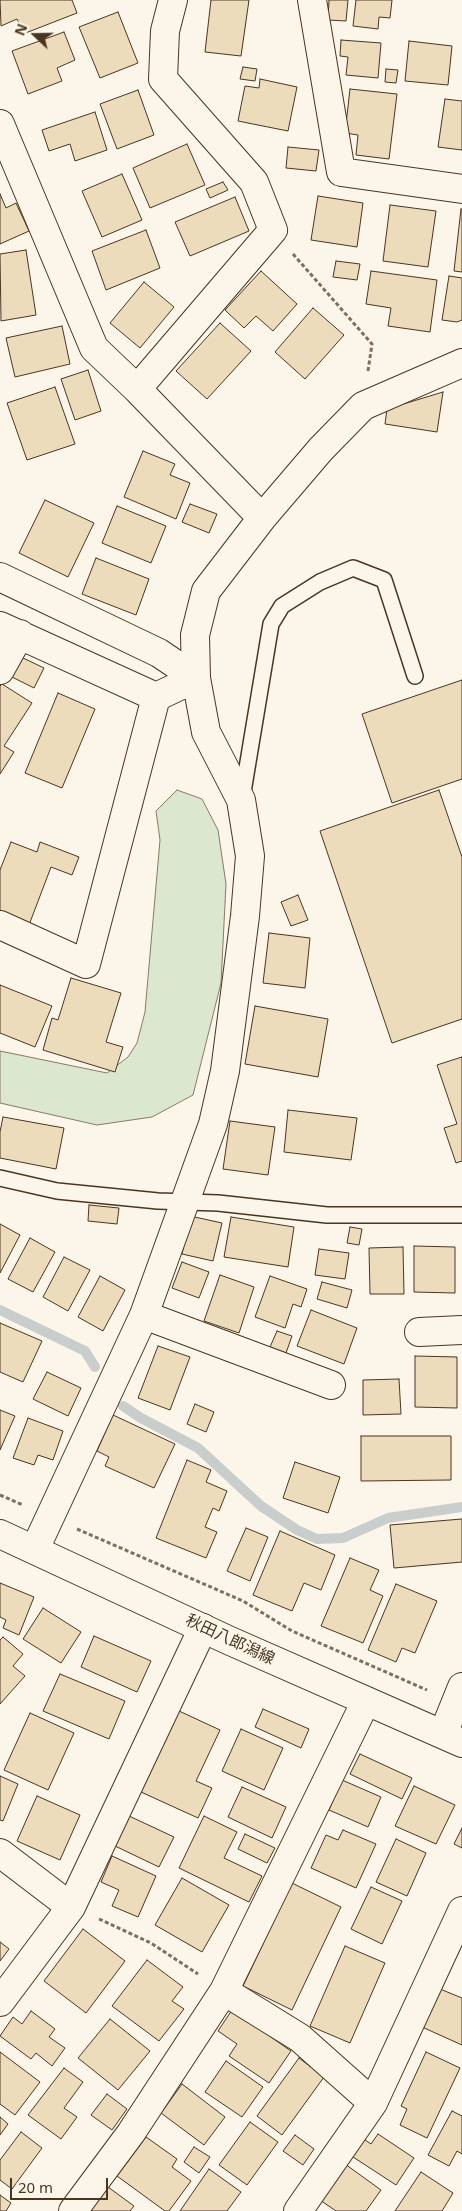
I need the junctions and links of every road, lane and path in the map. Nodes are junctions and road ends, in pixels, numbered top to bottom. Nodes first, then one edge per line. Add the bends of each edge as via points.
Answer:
1 (173, 0) edge
2 (312, 0) edge
3 (0, 124) edge
4 (462, 189) edge
5 (273, 230) junction
6 (462, 363) edge
7 (137, 389) junction
8 (363, 406) junction
9 (262, 518) junction
10 (0, 577) edge
11 (10, 630) edge
12 (0, 670) edge
13 (415, 676) dead end
14 (196, 678) junction
15 (156, 697) junction
16 (241, 800) junction
17 (0, 925) edge
18 (0, 1178) edge
19 (187, 1201) junction
20 (462, 1215) edge
21 (144, 1315) junction
22 (462, 1330) edge
23 (419, 1332) dead end
24 (332, 1385) dead end
25 (0, 1494) edge
26 (49, 1517) junction
27 (0, 1534) edge
28 (35, 1549) junction
29 (203, 1628) junction
30 (459, 1695) edge
31 (366, 1701) junction
32 (452, 1739) edge
33 (0, 1854) edge
34 (71, 1907) junction
35 (462, 1911) edge
36 (224, 1991) junction
37 (0, 2002) edge
38 (373, 2104) junction
39 (304, 2209) edge
40 (74, 2211) edge

1 - 5 street via 166,31 163,80 254,182
2 - 4 street via 341,172
3 - 7 street via 94,348
5 - 7 street
5 - 8 path via 372,344
6 - 8 street
7 - 9 street
8 - 9 street
9 - 14 street via 206,591 195,635
10 - 14 street via 159,653
11 - 12 street
11 - 15 street
13 - 16 lane via 384,580 353,568 320,582 282,606 271,624
14 - 15 street
14 - 16 street via 206,732
15 - 17 street via 86,964
16 - 19 street via 250,856 225,1071 213,1124
18 - 19 lane via 57,1192
19 - 20 lane via 327,1215
19 - 21 street
21 - 24 street
21 - 26 street
22 - 23 street
25 - 26 path
26 - 28 street
26 - 30 path via 243,1601 292,1632
27 - 28 street, 秋田八郎潟線
28 - 29 street, 秋田八郎潟線
29 - 31 street, 秋田八郎潟線
29 - 34 street
30 - 32 street
31 - 32 street, 秋田八郎潟線
31 - 36 street
33 - 34 street
34 - 36 path via 151,1943
34 - 37 street
35 - 38 street
36 - 38 street via 300,2038
36 - 40 street via 131,2133
38 - 39 street

